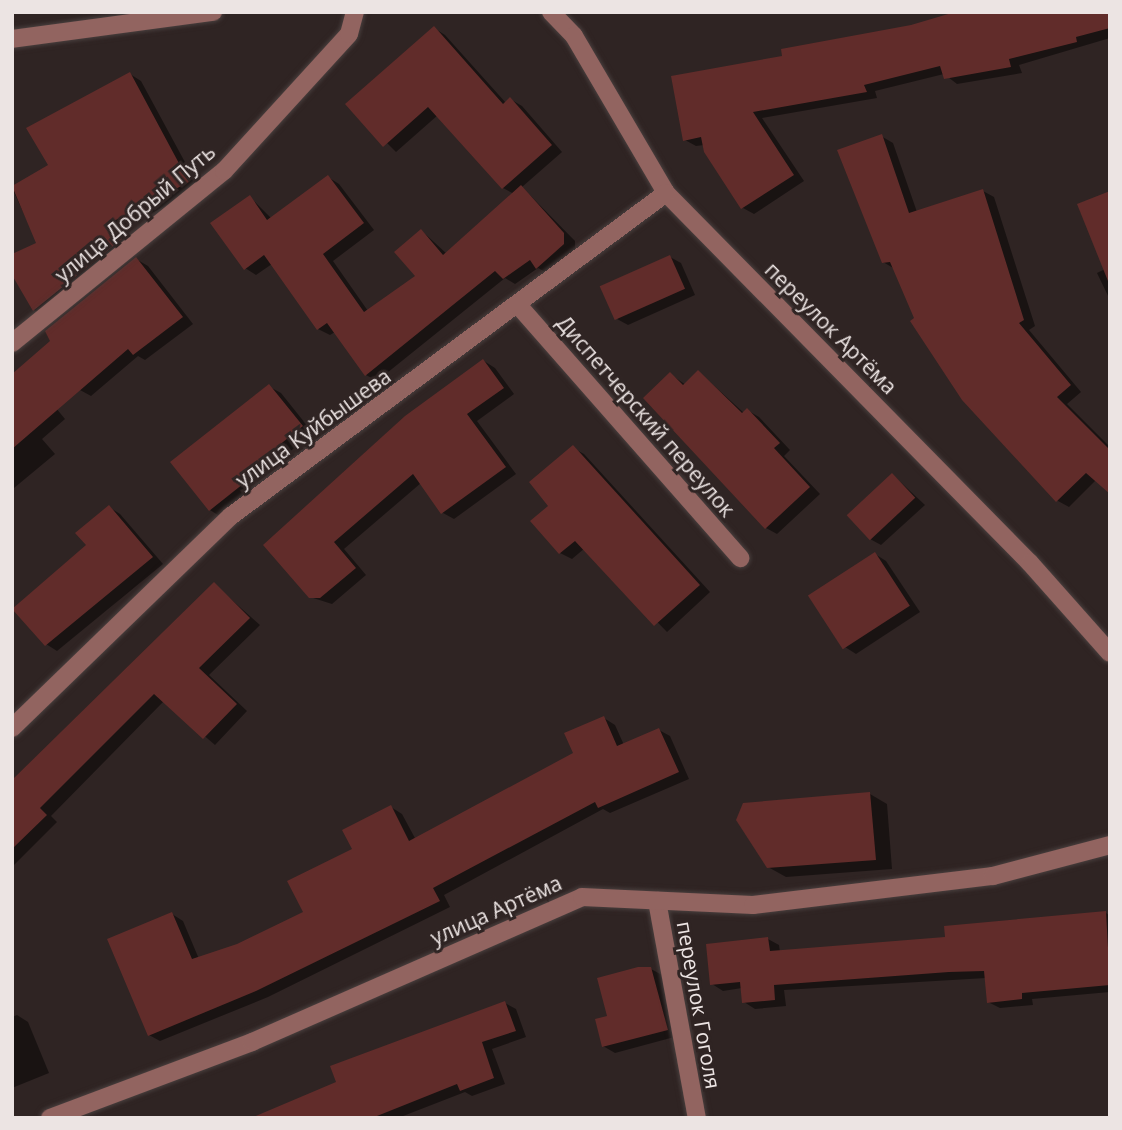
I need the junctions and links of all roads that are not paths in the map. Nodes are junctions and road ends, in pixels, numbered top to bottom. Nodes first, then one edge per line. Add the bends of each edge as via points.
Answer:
1 (213, 12) edge
2 (355, 12) edge
3 (551, 12) edge
4 (12, 39) edge
5 (666, 193) junction
6 (518, 305) junction
7 (12, 343) edge
8 (740, 558) dead end
9 (1110, 653) edge
10 (12, 728) edge
11 (1110, 845) edge
12 (657, 901) junction
13 (50, 1118) edge
14 (697, 1118) edge

1 - 4 street
2 - 7 street, улица Добрый Путь via 349,34 224,171
3 - 5 street, переулок Артёма via 574,36
5 - 6 street, улица Куйбышева
5 - 9 street, переулок Артёма via 1030,563
6 - 8 street, Диспетчерский переулок
6 - 10 street, улица Куйбышева via 231,516
11 - 12 street, улица Артёма via 980,878 753,905
12 - 13 street, улица Артёма via 582,897 252,1041
12 - 14 street, переулок Гоголя

